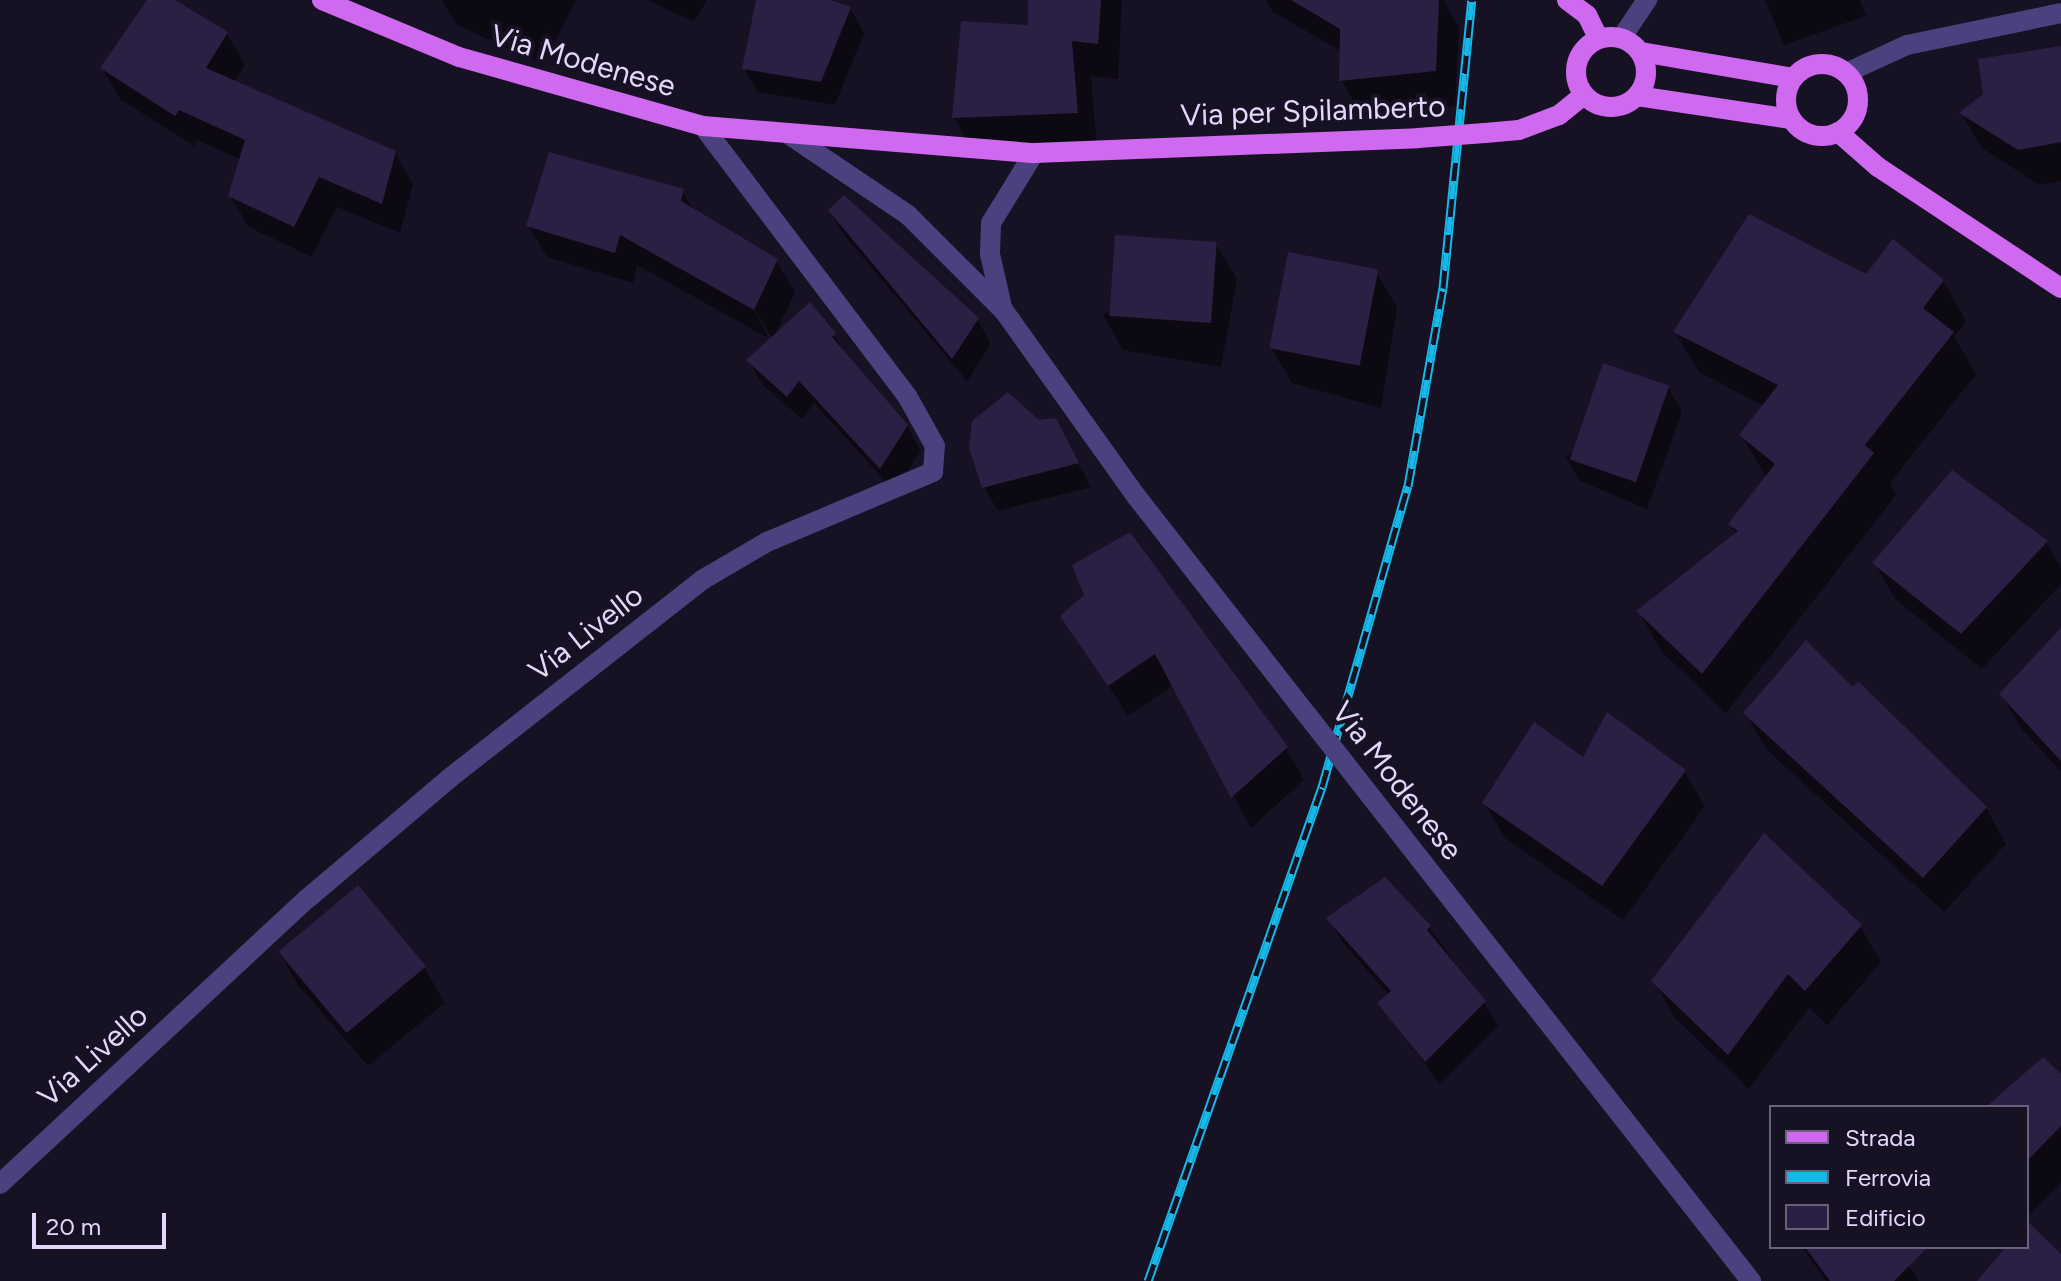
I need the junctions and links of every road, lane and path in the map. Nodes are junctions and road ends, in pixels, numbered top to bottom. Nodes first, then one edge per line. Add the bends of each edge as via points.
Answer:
1 (322, 0) edge
2 (1567, 0) edge
3 (1647, 0) edge
4 (2061, 13) edge
5 (1622, 37) junction
6 (1598, 38) junction
7 (1641, 52) junction
8 (1846, 73) junction
9 (1793, 78) junction
10 (1584, 95) junction
11 (1637, 96) junction
12 (1791, 119) junction
13 (703, 126) junction
14 (1838, 132) junction
15 (791, 136) junction
16 (1034, 153) junction
17 (2061, 288) edge
18 (1004, 311) junction
19 (0, 1184) edge
20 (1751, 1281) edge

1 - 13 main road, Via Modenese via 459,57
2 - 6 main road via 1587,15
3 - 5 street
4 - 8 street via 1907,45
5 - 6 main road
5 - 7 main road
6 - 10 main road via 1576,63
7 - 9 main road
7 - 11 main road via 1647,75
8 - 9 main road via 1812,65
8 - 14 main road via 1857,105
9 - 12 main road via 1786,101
10 - 11 main road via 1604,107
10 - 16 main road, Via per Spilamberto, bridge via 1559,115 1519,130
11 - 12 main road
12 - 14 main road via 1815,136
13 - 15 main road, Via Modenese
13 - 19 street, Via Livello via 907,396 935,446 933,472 767,542 702,580 451,777 307,899
14 - 17 main road via 1878,167
15 - 16 main road, Via Modenese
15 - 18 street, Via Modenese via 908,215
16 - 18 street, Via Modenese via 991,223 990,254
18 - 20 street, Via Modenese, bridge via 1136,496

